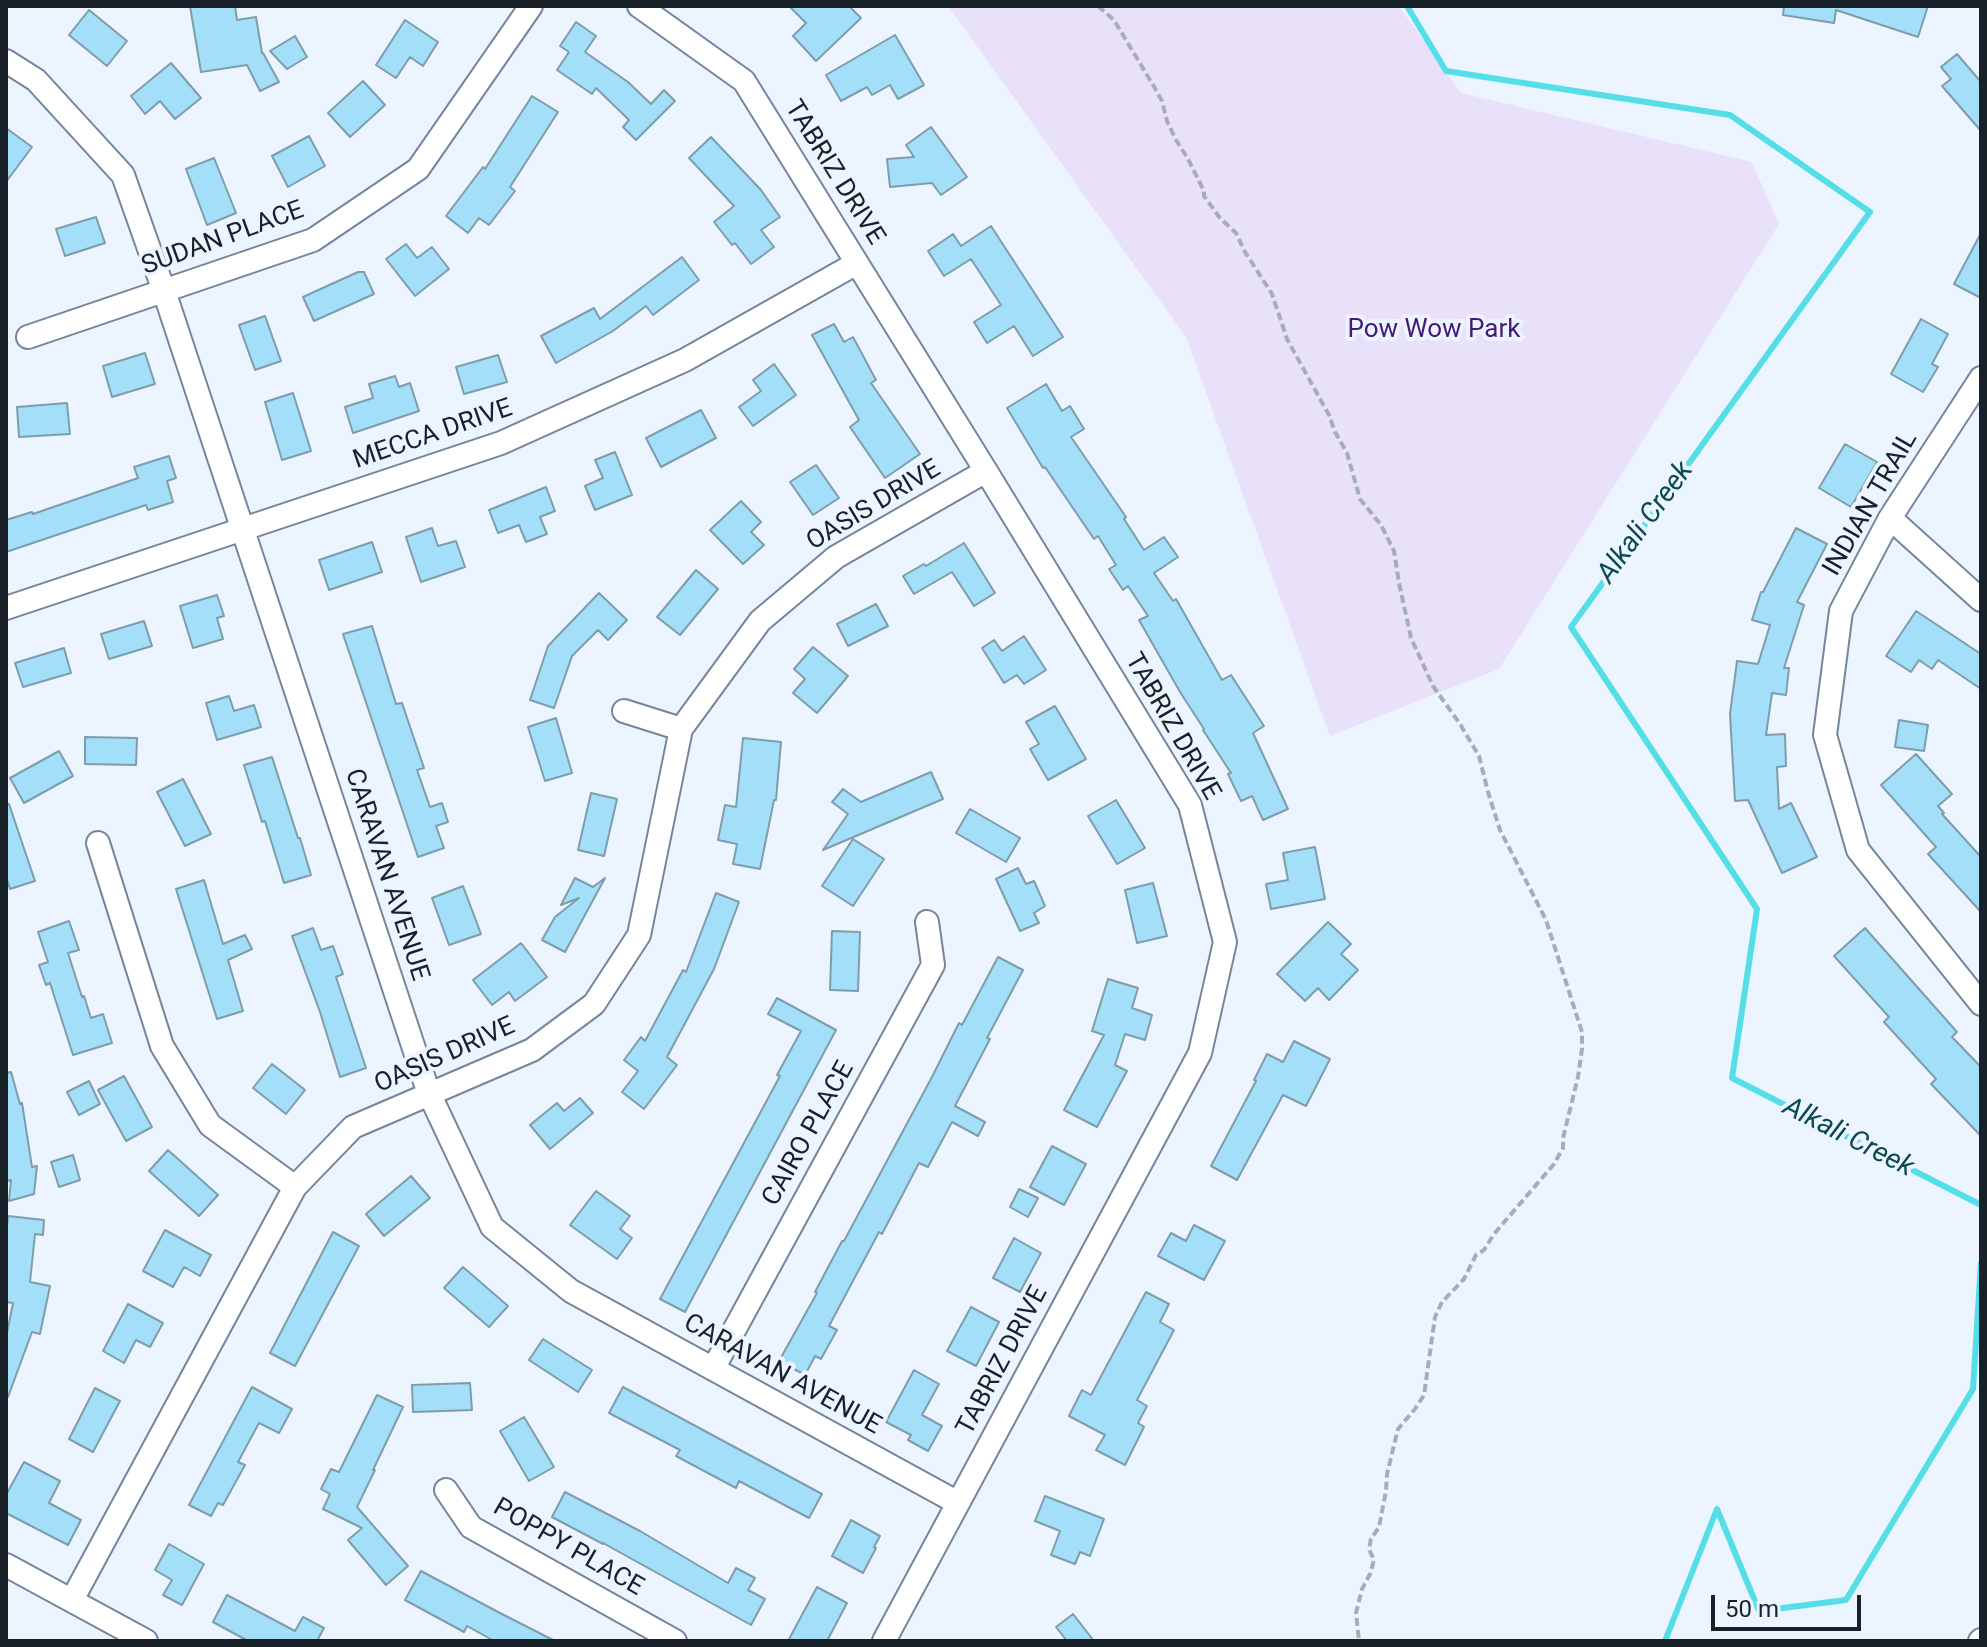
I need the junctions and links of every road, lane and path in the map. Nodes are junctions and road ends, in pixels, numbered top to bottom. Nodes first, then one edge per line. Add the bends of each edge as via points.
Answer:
1 (531, 6) edge
2 (639, 6) edge
3 (1098, 6) edge
4 (6, 61) edge
5 (857, 263) junction
6 (164, 291) junction
7 (28, 337) dead end
8 (1981, 378) edge
9 (986, 471) junction
10 (1890, 518) junction
11 (243, 529) junction
12 (1981, 600) edge
13 (6, 608) edge
14 (624, 711) dead end
15 (681, 729) junction
16 (98, 843) dead end
17 (927, 922) dead end
18 (1981, 1004) edge
19 (429, 1094) junction
20 (295, 1187) junction
21 (713, 1369) junction
22 (446, 1490) dead end
23 (958, 1503) junction
24 (6, 1565) edge
25 (72, 1600) junction
26 (146, 1641) edge
27 (675, 1641) edge
28 (884, 1641) edge
29 (1359, 1641) edge

1 - 6 street, SUDAN PLACE via 418,169 313,240
2 - 5 street, TABRIZ DRIVE via 744,81
3 - 29 path via 1114,20 1162,101 1204,196 1236,233 1272,294 1287,339 1347,453 1360,499 1394,551 1411,638 1433,686 1479,756 1500,830 1546,920 1582,1032 1563,1148 1476,1255 1435,1317 1424,1395 1398,1429 1379,1527 1371,1539 1374,1560 1356,1613
4 - 6 street, CARAVAN AVENUE via 36,80 123,175
5 - 9 street, TABRIZ DRIVE
5 - 11 street, MECCA DRIVE via 685,360 501,443
6 - 7 street, SUDAN PLACE
6 - 11 street, CARAVAN AVENUE
8 - 10 street, INDIAN TRAIL
9 - 15 street, OASIS DRIVE via 836,557 770,611
9 - 23 street, TABRIZ DRIVE via 1190,805 1225,942 1200,1053
10 - 12 street
10 - 18 street, INDIAN TRAIL via 1841,611 1825,735 1858,850
11 - 13 street, MECCA DRIVE
11 - 19 street, CARAVAN AVENUE
14 - 15 street
15 - 19 street, OASIS DRIVE via 639,935 594,1004 532,1050
16 - 20 street via 162,1046 210,1125
17 - 21 street, CAIRO PLACE via 933,965
19 - 20 street, OASIS DRIVE via 353,1127
19 - 21 street, CARAVAN AVENUE via 492,1227 571,1291
20 - 25 street, OASIS DRIVE
21 - 23 street, CARAVAN AVENUE
22 - 27 street, POPPY PLACE via 471,1527
23 - 28 street, TABRIZ DRIVE
24 - 25 street
25 - 26 street

